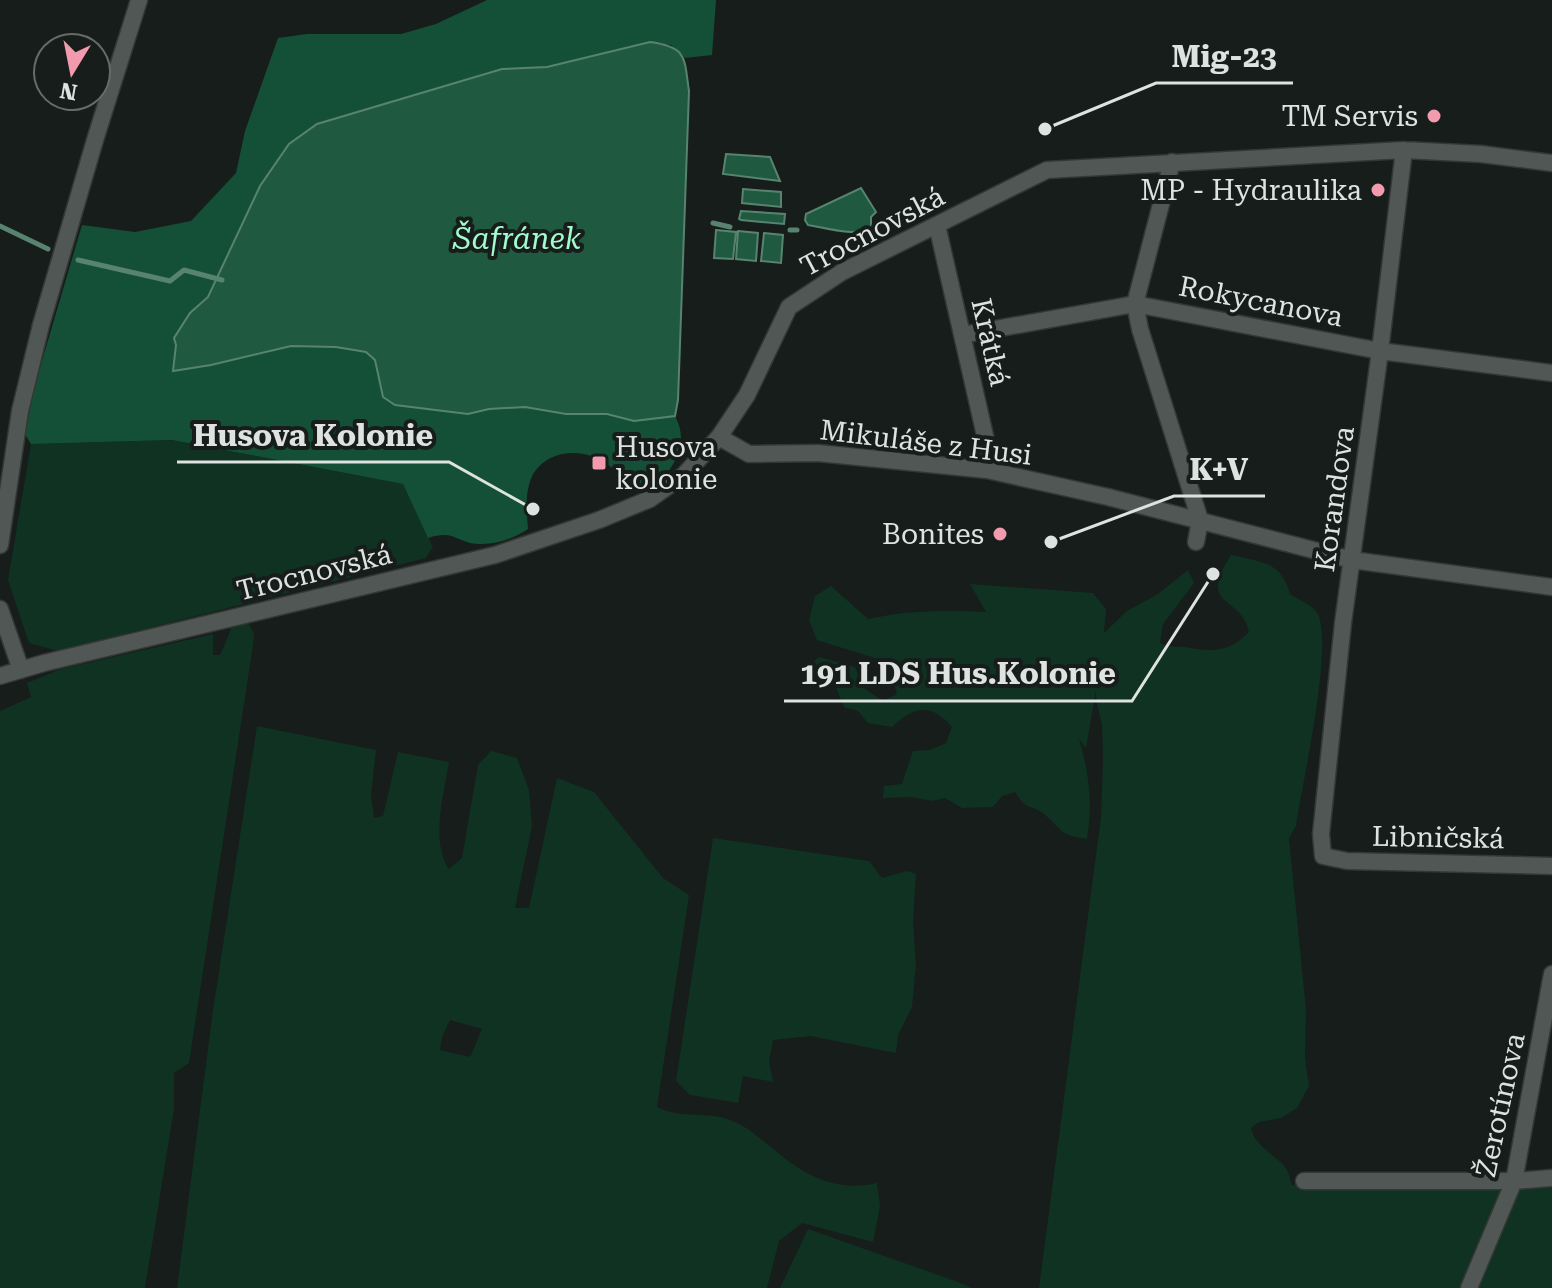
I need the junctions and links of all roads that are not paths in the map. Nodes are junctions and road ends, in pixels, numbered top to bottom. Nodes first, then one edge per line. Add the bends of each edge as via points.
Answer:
1 (139, 0) edge
2 (1404, 150) junction
3 (1172, 162) junction
4 (1552, 163) edge
5 (937, 225) junction
6 (1135, 304) junction
7 (962, 335) junction
8 (1380, 351) junction
9 (1552, 373) edge
10 (719, 437) junction
11 (987, 470) junction
12 (1200, 520) junction
13 (1196, 542) dead end
14 (0, 545) edge
15 (1352, 560) junction
16 (1552, 587) edge
17 (0, 609) edge
18 (21, 670) junction
19 (0, 676) edge
20 (1323, 856) joint
21 (1552, 866) edge
22 (1552, 974) edge
23 (1552, 1178) edge
24 (1304, 1181) dead end
25 (1514, 1181) junction
26 (1469, 1288) edge

1 - 14 street via 41,325 20,411
2 - 3 street, Trocnovská
2 - 4 street, Trocnovská
2 - 8 street, Korandova
3 - 5 street, Trocnovská via 1047,170
3 - 6 street
5 - 7 street, Krátká
5 - 10 street, Trocnovská via 842,272 789,307 747,395
6 - 7 street, Rokycanova
6 - 8 street, Rokycanova
6 - 12 street
7 - 11 street, Krátká via 989,453
8 - 9 street, Rokycanova
8 - 15 street, Korandova
10 - 11 street, Mikuláše z Husi via 749,454 818,453
10 - 18 street, Trocnovská via 684,475 650,499 495,555
11 - 12 street, Mikuláše z Husi
12 - 13 street
12 - 15 street, Mikuláše z Husi
15 - 16 street, Mikuláše z Husi
15 - 20 street, Korandova
17 - 18 street
18 - 19 street, Trocnovská
20 - 21 street, Libničská
22 - 25 street, Žerotínova
23 - 25 street
24 - 25 street
25 - 26 street, Žerotínova

